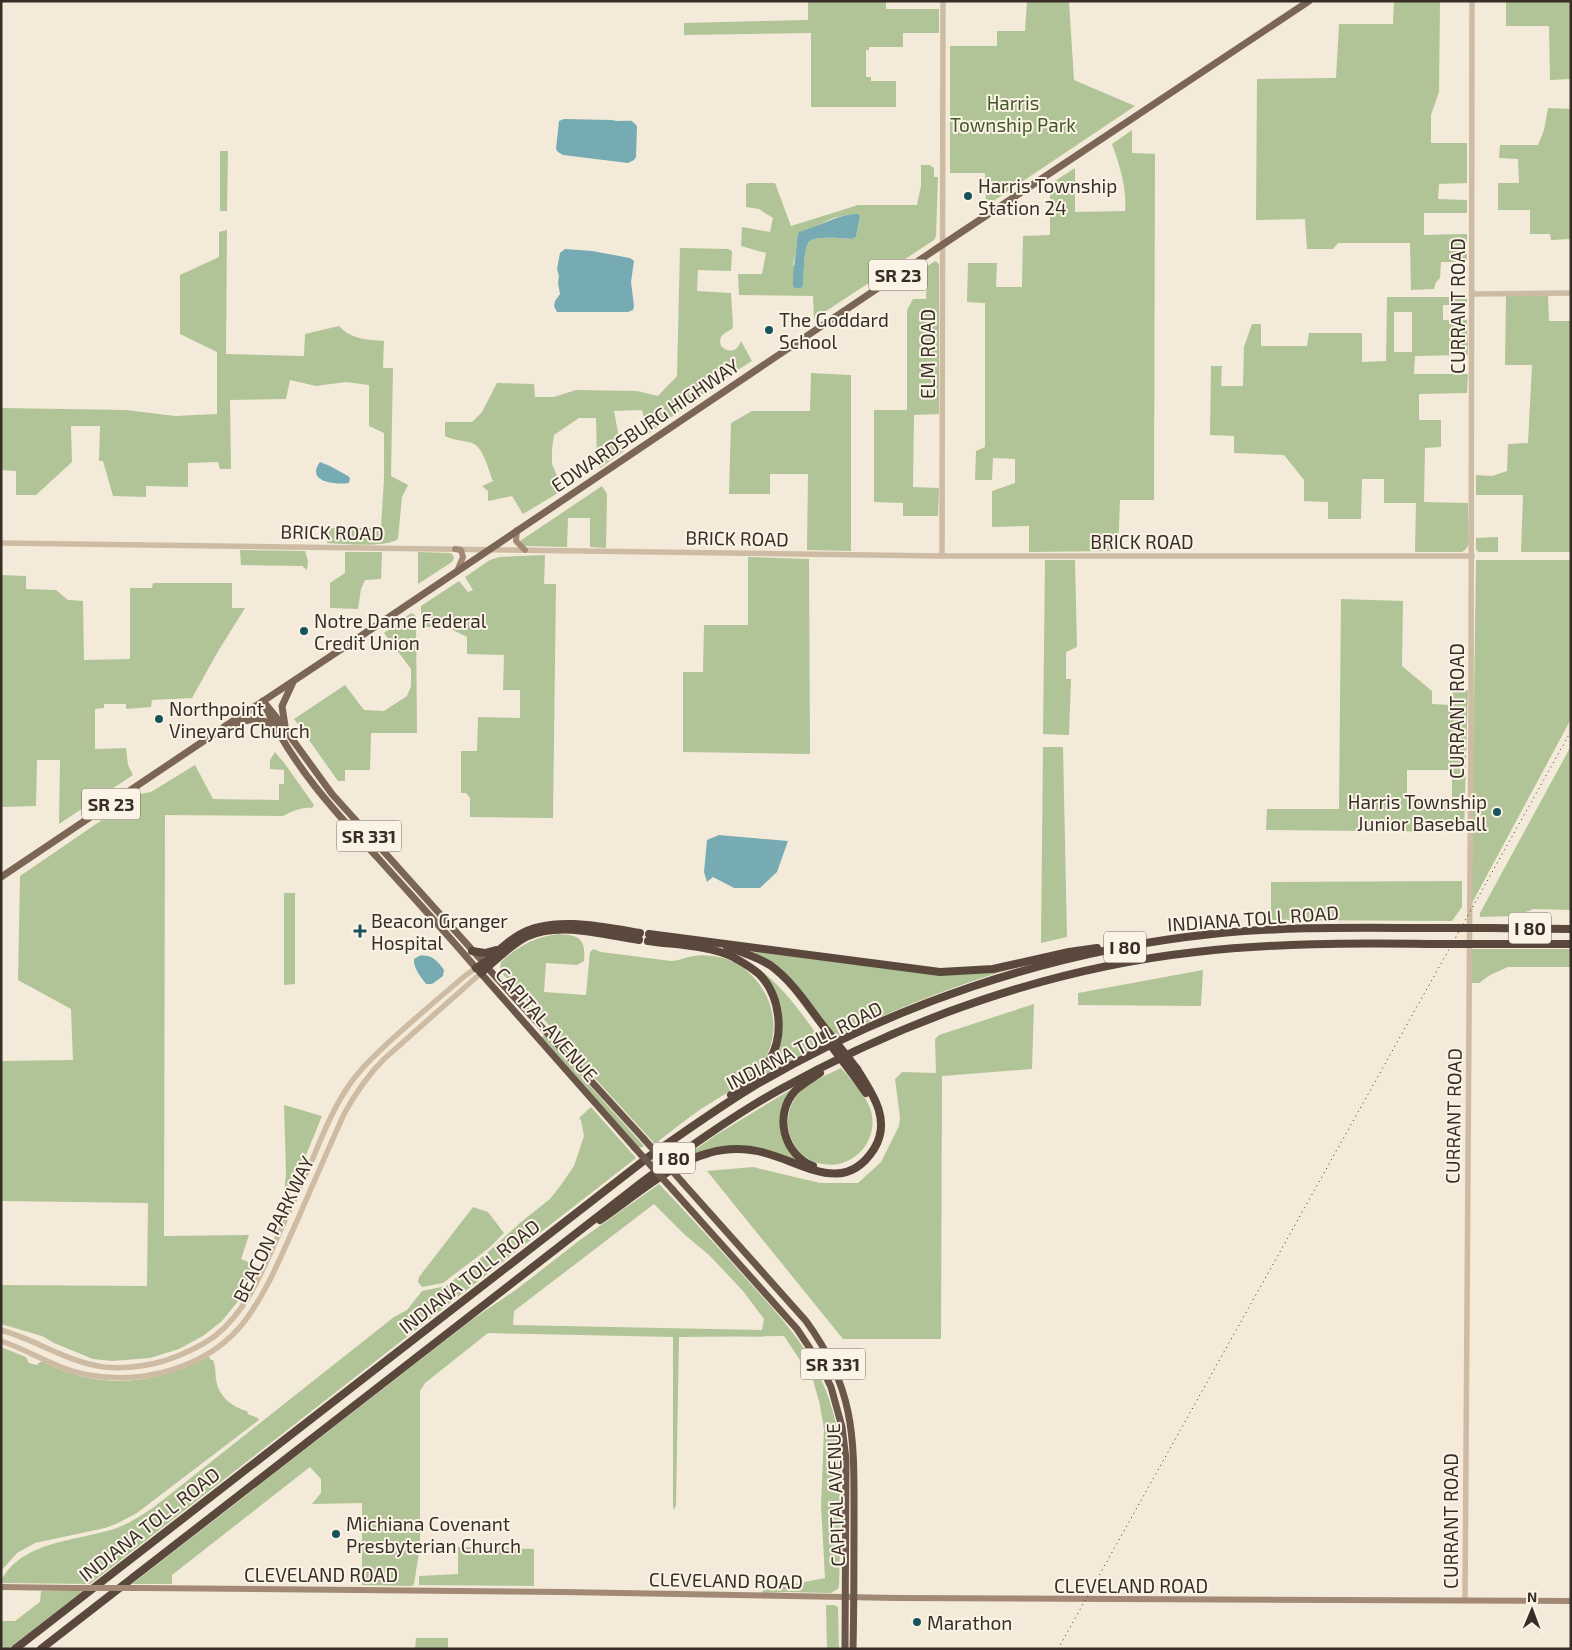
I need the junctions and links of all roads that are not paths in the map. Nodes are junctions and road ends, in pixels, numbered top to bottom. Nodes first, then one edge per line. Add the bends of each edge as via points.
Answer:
1 (943, 1) edge
2 (1309, 1) edge
3 (1472, 1) edge
4 (942, 245) junction
5 (1571, 292) edge
6 (1472, 294) junction
7 (517, 530) junction
8 (1, 543) edge
9 (455, 549) junction
10 (488, 549) junction
11 (525, 550) junction
12 (942, 556) junction
13 (1472, 556) junction
14 (457, 571) junction
15 (294, 681) junction
16 (263, 701) junction
17 (222, 729) junction
18 (283, 733) junction
19 (1, 877) edge
20 (1571, 929) edge
21 (644, 937) junction
22 (1164, 940) junction
23 (709, 942) junction
24 (506, 944) junction
25 (1571, 944) edge
26 (714, 950) junction
27 (472, 951) junction
28 (482, 968) junction
29 (825, 1034) junction
30 (887, 1036) junction
31 (854, 1071) junction
32 (678, 1136) junction
33 (562, 1244) junction
34 (1, 1330) edge
35 (1, 1341) edge
36 (1, 1587) edge
37 (845, 1597) junction
38 (854, 1597) junction
39 (1465, 1601) junction
40 (1571, 1601) edge
41 (15, 1649) edge
42 (41, 1649) edge
43 (845, 1649) edge
44 (854, 1649) edge

1 - 4 street, ELM ROAD
2 - 4 main road, EDWARDSBURG HIGHWAY / SR 23
3 - 6 street, CURRANT ROAD
4 - 7 main road, EDWARDSBURG HIGHWAY / SR 23
4 - 12 street, ELM ROAD
5 - 6 street
6 - 13 street, CURRANT ROAD
7 - 10 main road, EDWARDSBURG HIGHWAY / SR 23
7 - 11 main road via 516,541
8 - 9 street, BRICK ROAD
9 - 10 street, BRICK ROAD
9 - 14 main road via 461,550 463,557
10 - 11 street, BRICK ROAD
10 - 14 main road, EDWARDSBURG HIGHWAY / SR 23
11 - 12 street, BRICK ROAD
12 - 13 street, BRICK ROAD
13 - 39 street, CURRANT ROAD
14 - 15 main road, EDWARDSBURG HIGHWAY / SR 23
15 - 16 main road, EDWARDSBURG HIGHWAY / SR 23
15 - 18 main road via 282,706
16 - 17 main road, EDWARDSBURG HIGHWAY / SR 23
16 - 18 main road, CAPITAL AVENUE / SR 331
17 - 18 main road via 261,719
17 - 19 main road, EDWARDSBURG HIGHWAY / SR 23
18 - 27 main road, CAPITAL AVENUE / SR 331 via 332,794
18 - 28 main road, CAPITAL AVENUE / SR 331 via 306,775 325,800
20 - 22 highway, INDIANA TOLL ROAD / I 80, bridge via 1276,929
21 - 23 highway
21 - 24 highway via 569,924 537,927
21 - 26 highway
21 - 28 highway via 544,931 521,940
22 - 23 highway via 1070,952 993,969 959,972 920,970
22 - 32 highway, INDIANA TOLL ROAD / I 80 via 1027,970 970,987 906,1012 784,1069
23 - 29 highway via 745,952 769,965 792,986
24 - 27 highway via 491,952
24 - 28 highway
25 - 30 highway, INDIANA TOLL ROAD / I 80, bridge via 1325,943 1194,952 1060,977 936,1016
26 - 29 highway via 737,954 758,963 777,977
26 - 32 highway via 746,964 760,975 778,1015 778,1031 775,1046 761,1072
27 - 28 main road, CAPITAL AVENUE / SR 331
28 - 34 street, BEACON PARKWAY via 466,975 403,1029 366,1063 350,1083 321,1138 256,1285 232,1319 215,1336 178,1357 143,1366 105,1367 61,1355
28 - 35 street, BEACON PARKWAY via 384,1059 356,1092 265,1290 243,1323 220,1345 192,1362 158,1374 109,1378 75,1372
28 - 37 highway, CAPITAL AVENUE / SR 331, bridge via 812,1350 839,1412 845,1447
28 - 38 highway, CAPITAL AVENUE / SR 331, bridge via 683,1183 806,1321 823,1345 836,1371 848,1410 854,1447
29 - 31 highway, bridge
30 - 31 highway via 794,1092 787,1104 784,1133 789,1146 808,1164 820,1168 845,1167 865,1154 874,1141 877,1130 875,1108
30 - 33 highway, INDIANA TOLL ROAD / I 80 via 786,1086 718,1128
31 - 33 highway via 876,1100 881,1121 876,1146 857,1166 830,1174 748,1150 709,1153 687,1160 583,1233
32 - 41 highway, INDIANA TOLL ROAD / I 80
33 - 42 highway, INDIANA TOLL ROAD / I 80
36 - 37 main road, CLEVELAND ROAD, bridge
37 - 38 main road, CLEVELAND ROAD
37 - 43 highway, CAPITAL AVENUE / SR 331
38 - 39 main road, CLEVELAND ROAD
38 - 44 highway, CAPITAL AVENUE / SR 331
39 - 40 main road, CLEVELAND ROAD

